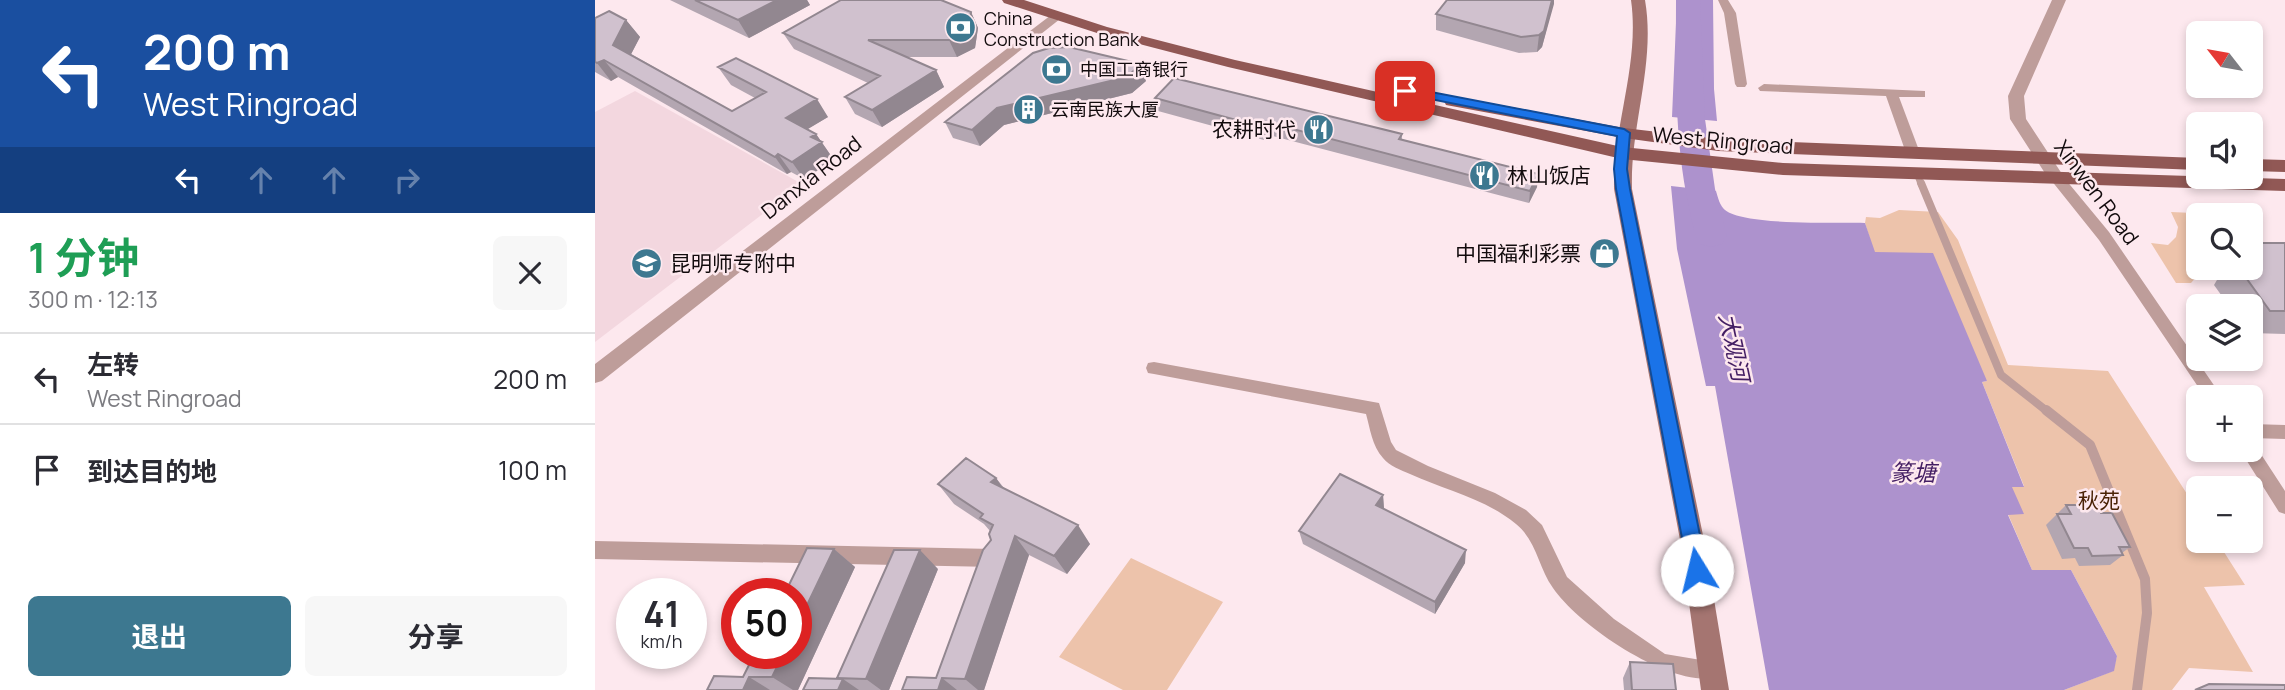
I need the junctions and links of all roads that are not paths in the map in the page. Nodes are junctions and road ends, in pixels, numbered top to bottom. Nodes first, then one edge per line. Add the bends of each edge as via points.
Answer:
1 (1009, 0) edge
2 (1045, 0) edge
3 (1637, 0) edge
4 (1723, 0) edge
5 (2059, 0) edge
6 (1055, 16) junction
7 (1741, 84) dead end
8 (1764, 88) dead end
9 (1891, 93) junction
10 (1921, 94) dead end
11 (1624, 133) junction
12 (1622, 153) junction
13 (1913, 153) junction
14 (2041, 157) junction
15 (2186, 163) edge
16 (2263, 165) edge
17 (2285, 166) edge
18 (1916, 172) junction
19 (2056, 177) junction
20 (2285, 185) edge
21 (1154, 368) dead end
22 (595, 375) edge
23 (2206, 385) edge
24 (2263, 431) edge
25 (2285, 432) edge
26 (2257, 462) edge
27 (2285, 506) edge
28 (595, 550) edge
29 (995, 558) edge
30 (1713, 680) edge
31 (2137, 690) edge

1 - 6 main road, West Ringroad
2 - 11 main road, West Ringroad via 1431,97
3 - 11 main road via 1642,16 1639,72
4 - 7 street via 1730,13
5 - 14 street, Xinwen Road via 2016,96 2018,119
6 - 12 main road, West Ringroad via 1234,64
6 - 22 street, Danxia Road
8 - 9 street
9 - 10 street
9 - 13 street
11 - 12 main road
11 - 13 main road, West Ringroad via 1718,145
12 - 18 main road, West Ringroad via 1719,164
12 - 30 main road via 1623,189 1693,545
13 - 14 main road, West Ringroad
14 - 15 main road, West Ringroad
14 - 19 street, Xinwen Road
16 - 17 main road
18 - 19 main road, West Ringroad
18 - 31 lane via 2001,375 2090,445 2145,579 2147,613
19 - 20 main road, West Ringroad
19 - 23 street, Xinwen Road via 2104,236
21 - 30 street via 1373,408 1390,454 1519,515 1534,528 1559,582 1577,603 1659,662
24 - 25 street
26 - 27 street
28 - 29 street

